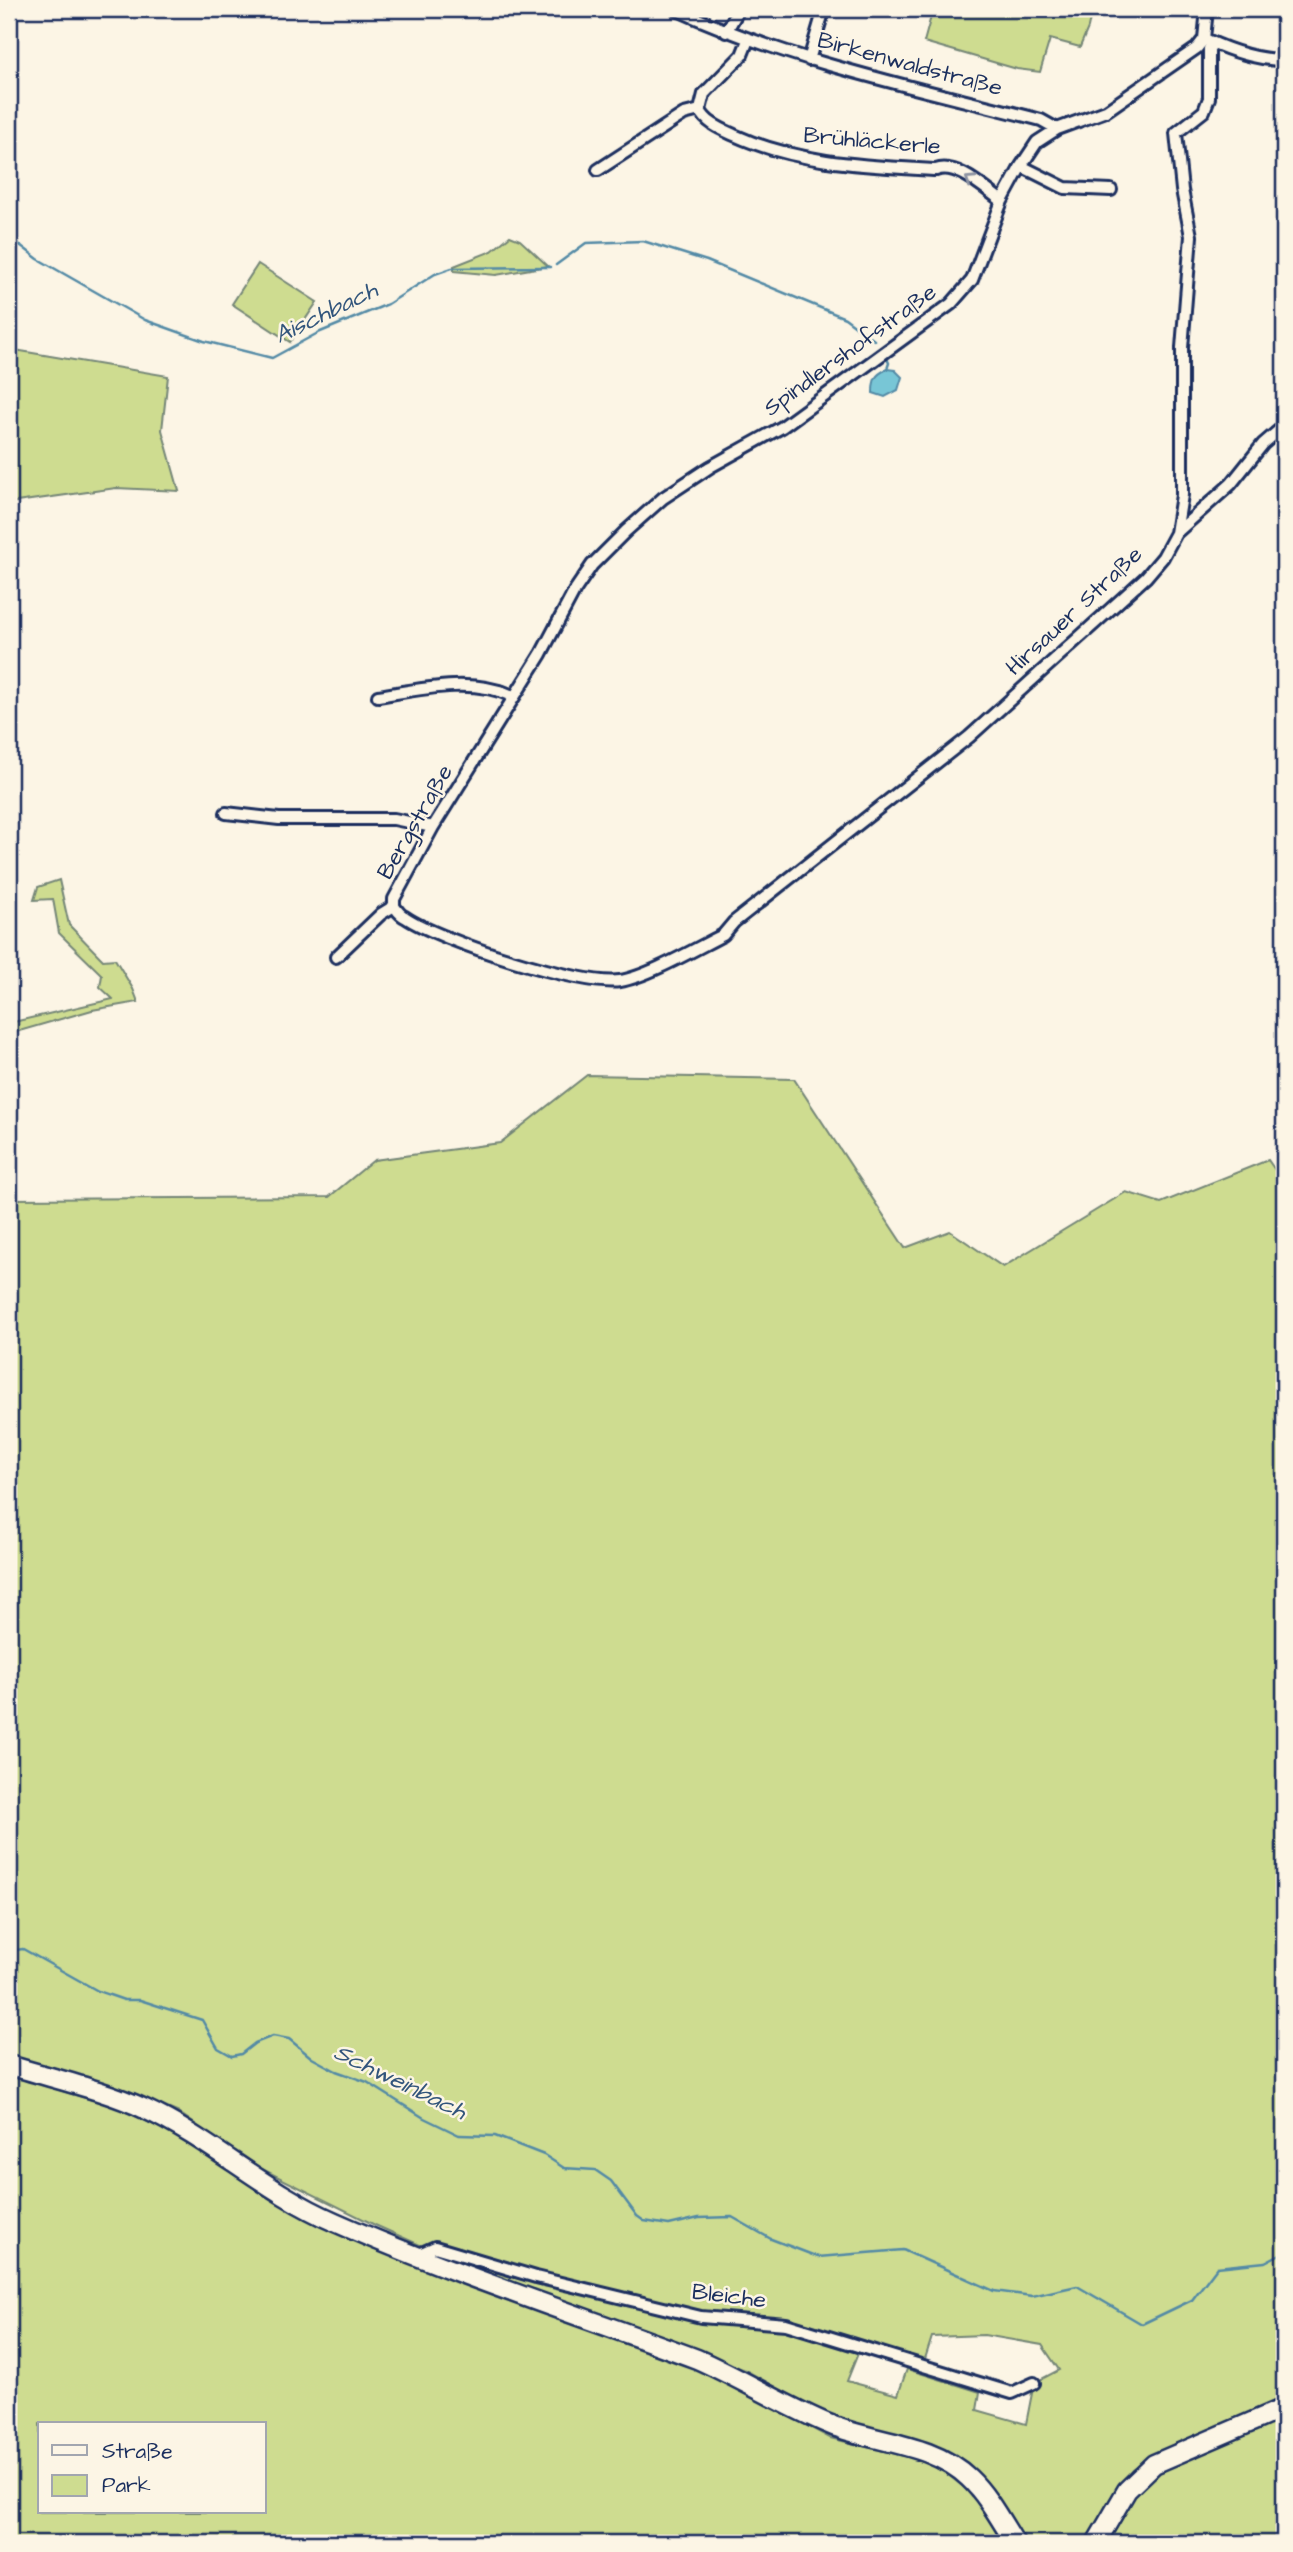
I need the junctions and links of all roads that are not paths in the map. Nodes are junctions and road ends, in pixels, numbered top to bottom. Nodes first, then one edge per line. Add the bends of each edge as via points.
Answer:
1 (675, 9) edge
2 (739, 9) edge
3 (824, 9) edge
4 (1207, 9) edge
5 (726, 32) junction
6 (748, 40) junction
7 (1208, 41) junction
8 (810, 60) junction
9 (1284, 60) edge
10 (700, 110) junction
11 (1057, 129) junction
12 (1021, 166) junction
13 (598, 170) dead end
14 (1111, 190) dead end
15 (1002, 201) junction
16 (1284, 426) edge
17 (1182, 495) junction
18 (1203, 509) junction
19 (1176, 533) junction
20 (575, 590) joint
21 (378, 696) dead end
22 (513, 696) junction
23 (226, 813) dead end
24 (433, 827) junction
25 (394, 906) junction
26 (336, 957) dead end
27 (618, 982) joint
28 (9, 2065) edge
29 (416, 2255) junction
30 (1034, 2383) dead end
31 (1284, 2408) edge
32 (1015, 2543) edge
33 (1096, 2543) edge

1 - 5 street, Birkenwaldstraße
2 - 5 street
3 - 8 street
4 - 7 street
5 - 6 street, Birkenwaldstraße
6 - 8 street, Birkenwaldstraße
6 - 10 street via 742,55 704,94
7 - 9 street via 1243,54
7 - 11 street, Spindlershofstraße via 1119,104
7 - 17 street, Hirsauer Straße via 1209,98 1204,111 1176,133 1191,236 1182,348
8 - 11 street, Birkenwaldstraße via 1041,120
10 - 13 street via 684,114
15 -> 10 street, Brühläckerle via 944,167 846,164 791,156 724,131 708,122
11 - 12 street, Spindlershofstraße via 1037,142
12 - 14 street via 1065,188
12 - 15 street, Spindlershofstraße
15 - 20 street, Spindlershofstraße via 972,280 951,304 782,426 663,498 592,565
16 - 18 street
17 - 18 street
17 - 19 street, Hirsauer Straße
18 - 19 street
19 - 27 street, Hirsauer Straße via 1146,577 969,737 723,935
20 - 22 street, Bergstraße
21 - 22 street via 460,685 499,689
22 - 24 street, Bergstraße
23 - 24 street via 279,819 394,819
24 - 25 street, Bergstraße
25 - 26 street
25 - 27 street, Bergstraße via 403,916 456,941 569,976
28 - 29 main road via 144,2108 292,2200
29 - 30 street, Bleiche via 435,2247 701,2317 786,2324 1012,2393
29 - 32 main road via 697,2359 831,2425 937,2457 968,2477
31 - 33 main road via 1154,2464 1127,2490

